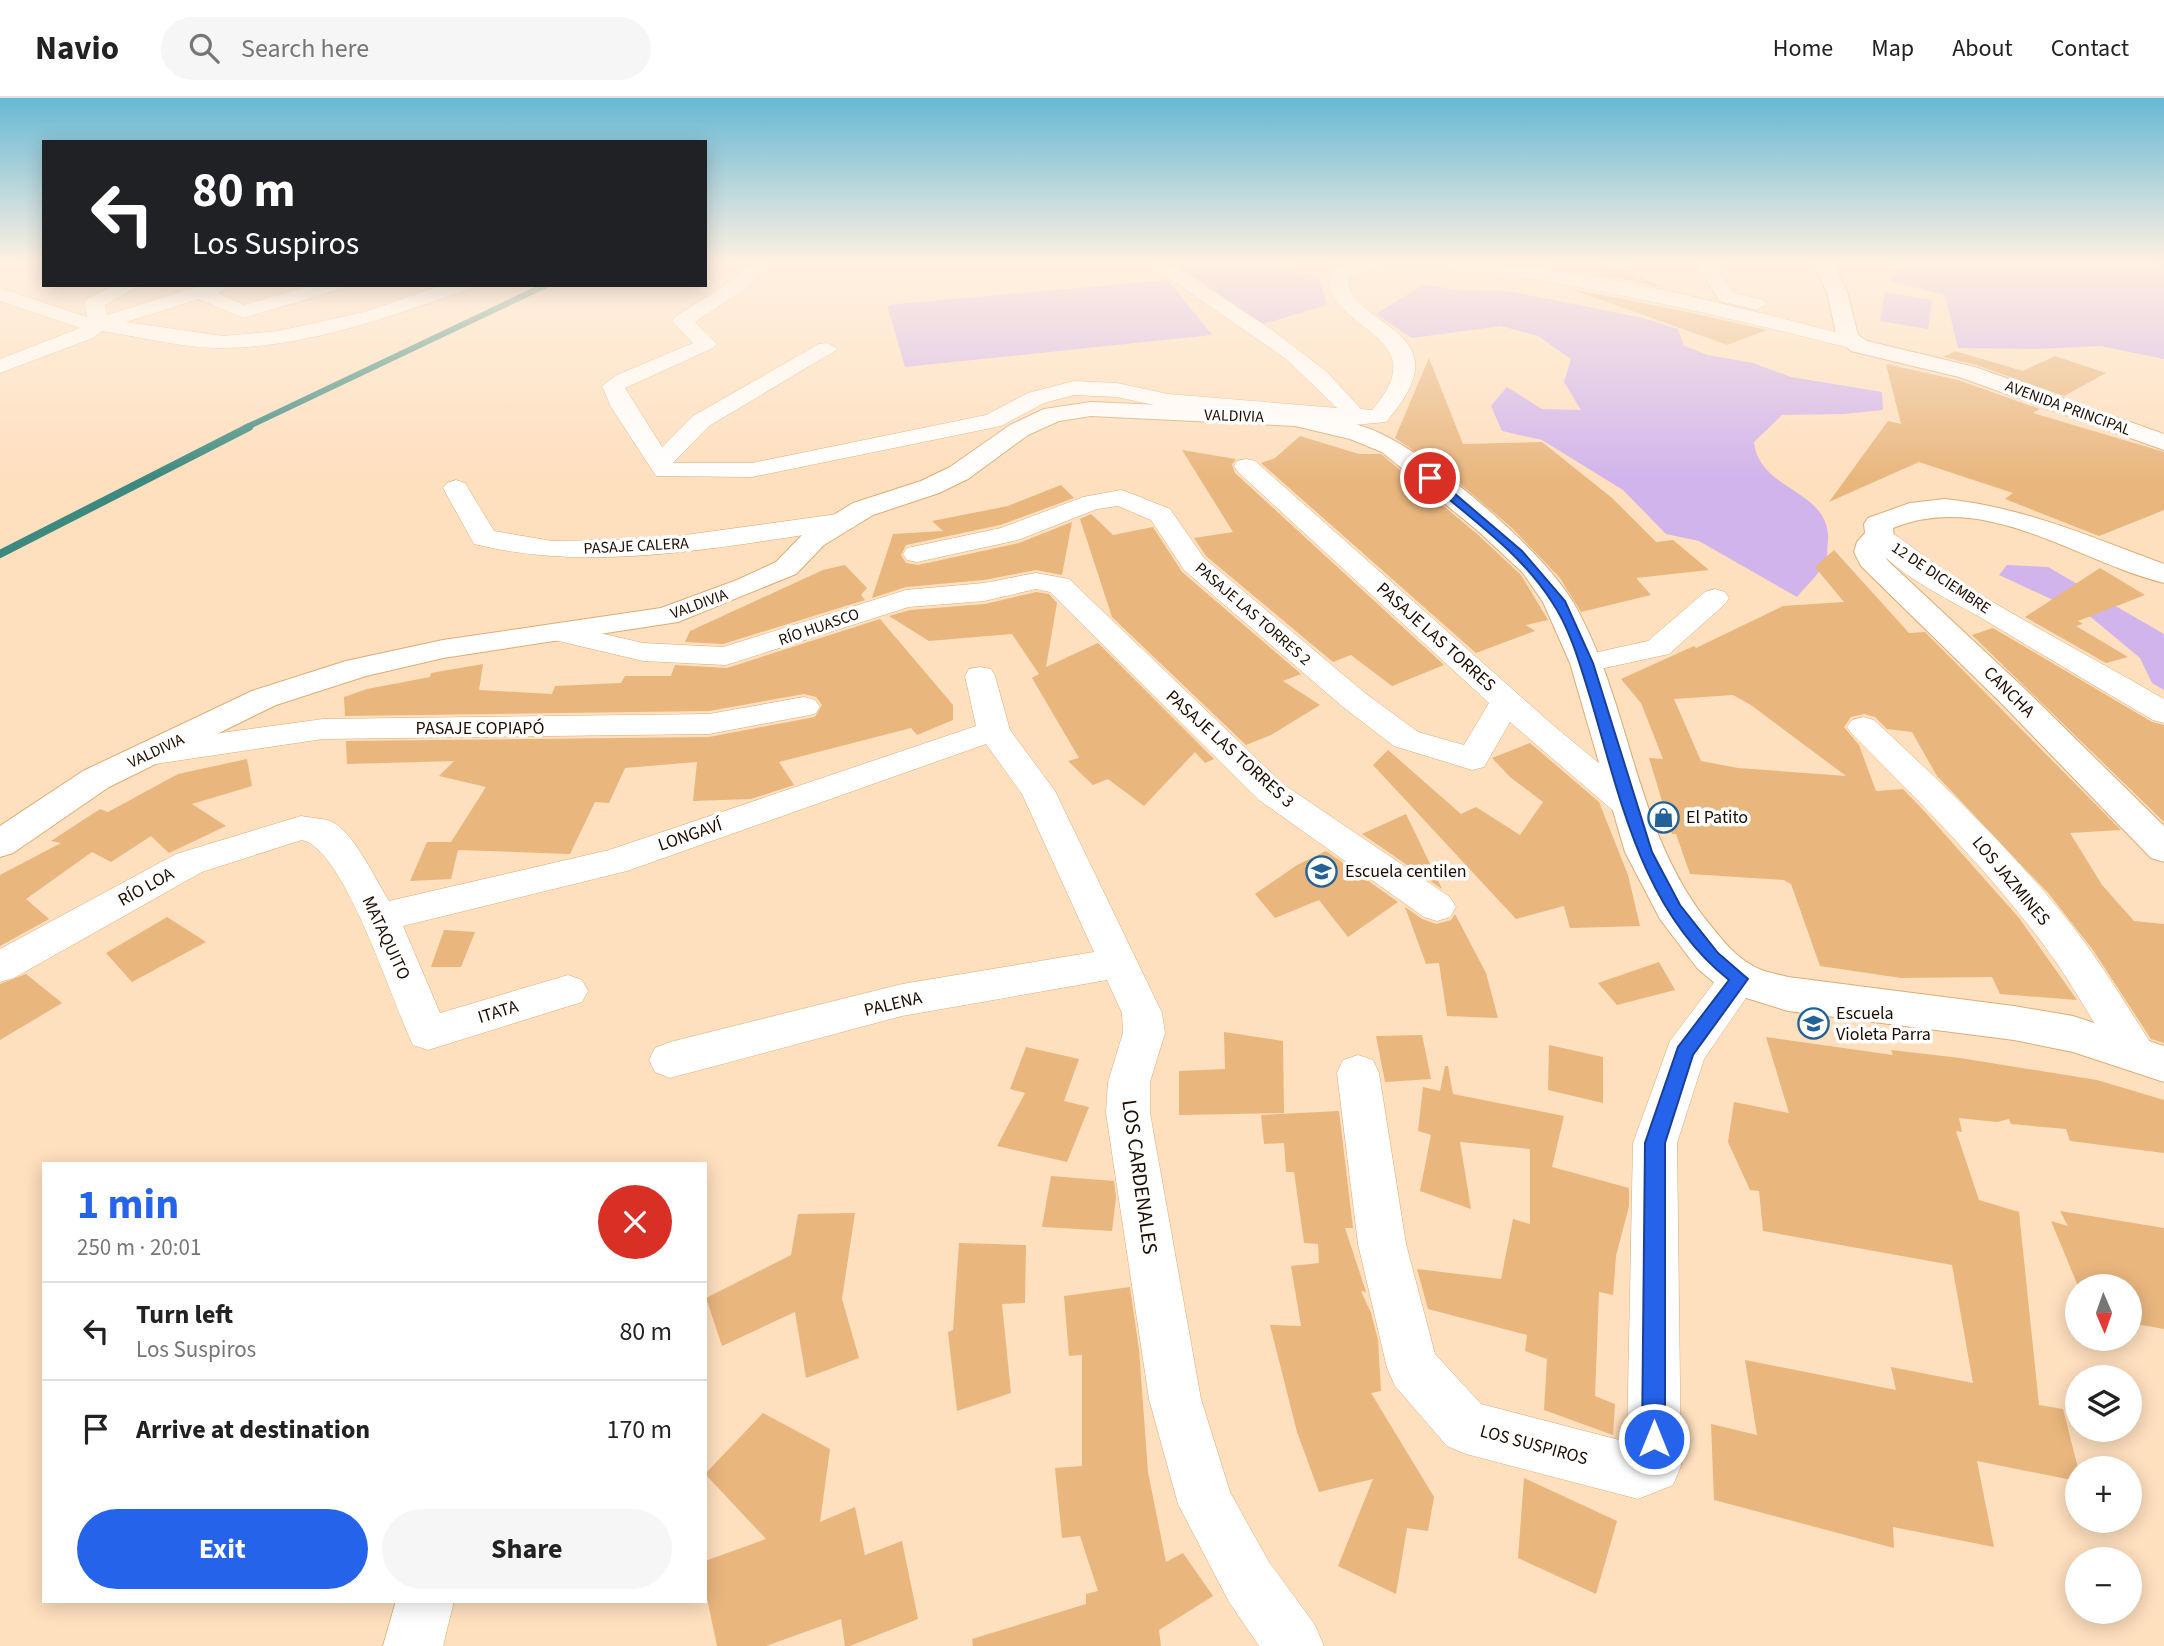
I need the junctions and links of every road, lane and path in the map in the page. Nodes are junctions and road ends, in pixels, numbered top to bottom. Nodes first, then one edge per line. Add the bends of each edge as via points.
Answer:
1 (85, 334) edge
2 (103, 334) edge
3 (160, 334) edge
4 (192, 334) edge
5 (291, 334) edge
6 (696, 334) edge
7 (1260, 334) edge
8 (1388, 334) edge
9 (1854, 334) edge
10 (183, 338) junction
11 (827, 349) dead end
12 (0, 366) edge
13 (0, 383) edge
14 (1354, 416) junction
15 (1378, 417) junction
16 (1320, 422) junction
17 (2164, 442) edge
18 (1391, 447) junction
19 (1246, 466) dead end
20 (662, 467) junction
21 (456, 488) dead end
22 (845, 521) junction
23 (1880, 536) junction
24 (918, 554) dead end
25 (2164, 574) edge
26 (1071, 598) joint
27 (1714, 598) dead end
28 (561, 633) junction
29 (1586, 663) junction
30 (980, 676) dead end
31 (1506, 701) junction
32 (804, 707) dead end
33 (2164, 713) edge
34 (1863, 727) dead end
35 (994, 732) junction
36 (155, 753) junction
37 (1628, 805) junction
38 (301, 828) joint
39 (0, 845) edge
40 (2164, 849) edge
41 (1437, 907) dead end
42 (380, 917) junction
43 (1119, 963) junction
44 (0, 967) edge
45 (1740, 979) junction
46 (568, 991) dead end
47 (428, 1033) joint
48 (670, 1059) dead end
49 (2149, 1059) edge
50 (1358, 1073) dead end
51 (424, 1603) edge
52 (413, 1646) edge
53 (1294, 1646) edge

1 - 12 street
2 - 13 street
3 - 10 street
4 - 10 street
5 - 10 street via 223,342
6 - 20 street via 706,344 613,386
7 - 14 street via 1314,371
8 - 15 street via 1399,343 1404,363 1399,387
9 - 17 street, AVENIDA PRINCIPAL
11 - 20 street via 701,422
14 - 15 street
14 - 16 street
14 - 20 street via 1168,401 1117,390 1074,388 1036,398 993,421 752,470
15 - 18 street via 1377,424
16 - 18 street, VALDIVIA
16 - 22 street, VALDIVIA via 1119,410 1061,412 1020,430 959,473 863,509
18 - 29 street via 1488,525 1533,568 1559,601
19 - 31 street, PASAJE LAS TORRES
21 - 22 street, PASAJE CALERA via 484,538 552,550 656,547
22 - 28 street, VALDIVIA via 814,539 786,568 706,603 667,616
23 - 25 street, 12 DE DICIEMBRE via 1878,524 1916,508 1988,510
23 - 33 street, 12 DE DICIEMBRE via 1940,582
23 - 40 street, CANCHA via 1871,542 1868,552 1876,566
24 - 31 street, PASAJE LAS TORRES 2 via 1009,534 1092,502 1121,498 1161,515 1194,565 1406,739 1472,758
26 - 28 street, RÍO HUASCO via 1049,582 933,594 854,614 740,653 701,658 627,651
26 - 41 street, PASAJE LAS TORRES 3 via 1271,792
27 - 29 street via 1658,648
28 - 36 street, VALDIVIA via 443,649 357,668 264,698
29 - 37 street
30 - 35 street, LOS CARDENALES
31 - 37 street, PASAJE LAS TORRES
32 - 36 street, PASAJE COPIAPÓ via 709,724 323,729
34 - 49 street, LOS JAZMINES via 1967,828 2017,886
35 - 42 street, LONGAVÍ via 614,862
35 - 43 street, LOS CARDENALES via 1038,791
36 - 39 street, VALDIVIA via 96,779
37 - 45 street via 1644,852 1674,909 1712,957
38 - 42 street, MATAQUITO via 321,832 335,844
38 - 44 street, RÍO LOA via 189,863
42 - 47 street, MATAQUITO
43 - 48 street, PALENA via 902,1000
43 - 53 street, LOS CARDENALES via 1142,1013 1144,1033 1129,1082 1128,1113 1175,1399 1206,1504 1249,1582
45 - 49 street via 1788,994 2073,1034
45 - 50 street, LOS SUSPIROS via 1685,1052 1655,1143 1654,1466 1638,1472 1466,1427 1413,1368 1382,1244
46 - 47 street, ITATA
51 - 52 street

